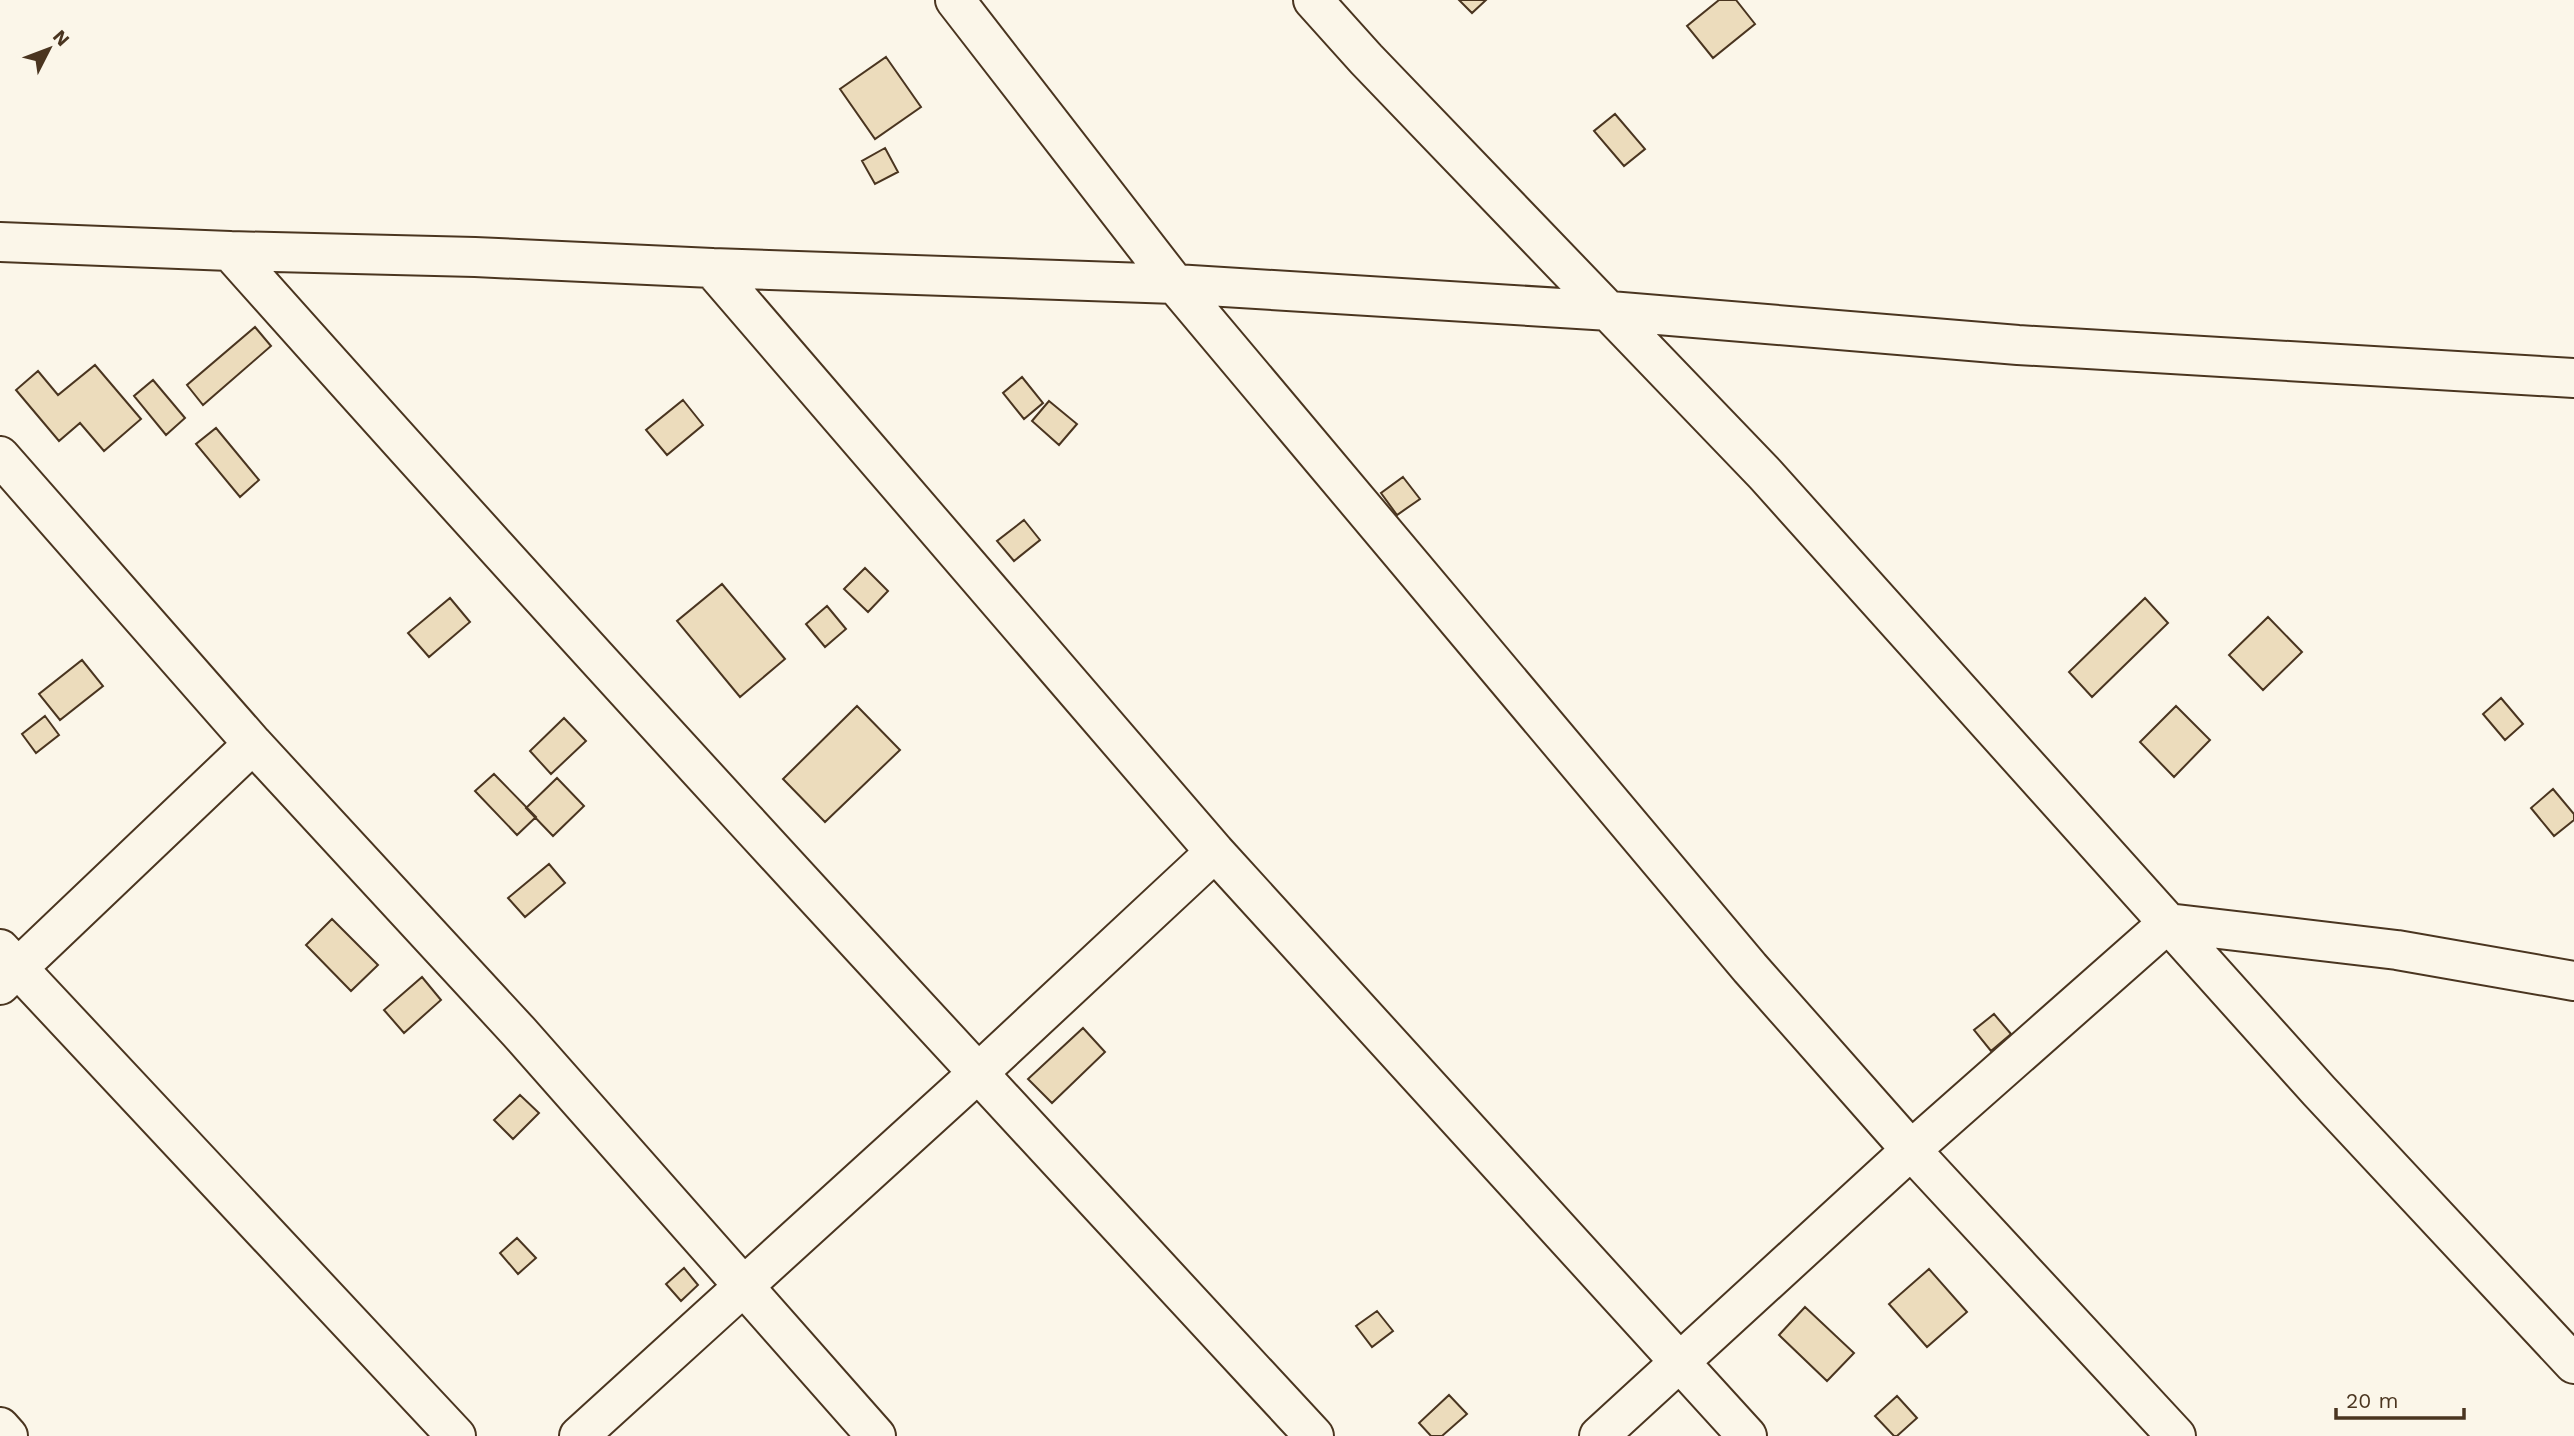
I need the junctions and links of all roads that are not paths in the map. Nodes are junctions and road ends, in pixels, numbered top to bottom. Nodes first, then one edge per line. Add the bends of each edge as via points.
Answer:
1 (955, 0) edge
2 (1312, 0) edge
3 (0, 242) edge
4 (230, 251) junction
5 (712, 268) junction
6 (1174, 284) junction
7 (1610, 311) junction
8 (2574, 378) edge
9 (0, 456) edge
10 (253, 744) junction
11 (1216, 852) junction
12 (2168, 923) junction
13 (6, 968) edge
14 (2574, 981) edge
15 (978, 1073) junction
16 (1911, 1150) junction
17 (743, 1286) junction
18 (1678, 1362) junction
19 (2574, 1364) edge
20 (0, 1427) edge
21 (8, 1436) edge
22 (456, 1436) edge
23 (579, 1436) edge
24 (876, 1436) edge
25 (1314, 1436) edge
26 (1600, 1436) edge
27 (1747, 1436) edge
28 (2176, 1436) edge

1 - 6 street
2 - 7 street
3 - 4 street
4 - 5 street
4 - 15 street
5 - 6 street
5 - 11 street
6 - 7 street
6 - 16 street via 1750,968
7 - 8 street via 2018,345
7 - 12 street via 1774,485
9 - 10 street
10 - 13 street
10 - 17 street via 519,1032
11 - 15 street
11 - 18 street
12 - 14 street via 2397,950
12 - 16 street
12 - 19 street
13 - 22 street
15 - 17 street
15 - 25 street
16 - 18 street
16 - 28 street
17 - 23 street
17 - 24 street
18 - 26 street
18 - 27 street
20 - 21 street

